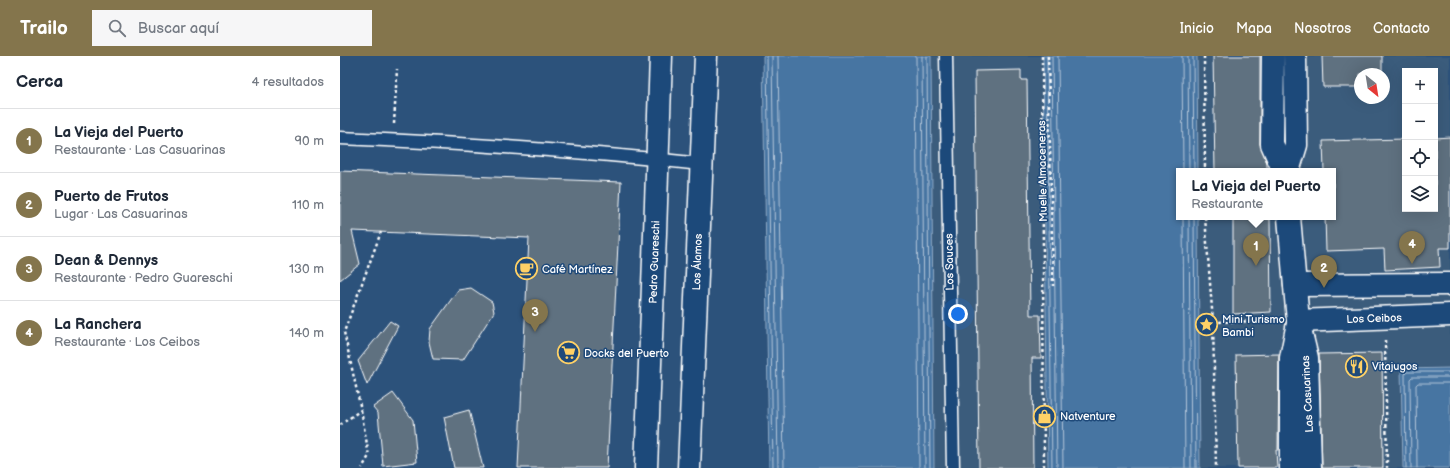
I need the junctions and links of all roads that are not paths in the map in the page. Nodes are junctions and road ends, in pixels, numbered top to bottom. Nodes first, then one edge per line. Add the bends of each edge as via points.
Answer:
1 (661, 56) edge
2 (706, 56) edge
3 (946, 56) edge
4 (1273, 56) edge
5 (1295, 56) edge
6 (340, 138) edge
7 (658, 159) junction
8 (701, 164) junction
9 (1283, 168) edge
10 (1289, 168) edge
11 (1289, 220) edge
12 (1450, 284) edge
13 (1295, 285) junction
14 (1450, 315) edge
15 (1298, 321) junction
16 (646, 468) edge
17 (689, 468) edge
18 (953, 468) edge
19 (1291, 468) edge
20 (1310, 468) edge

1 - 7 street, Pedro Guareschi
2 - 8 street, Los Álamos
3 - 18 lane, Los Sauces
4 - 9 street via 1272,144
5 - 10 street via 1296,145
6 - 7 lane
7 - 8 lane
7 - 16 street, Pedro Guareschi
8 - 17 street, Los Álamos
11 - 13 street, Las Casuarinas
12 - 13 street
13 - 15 street, Las Casuarinas
14 - 15 street, Los Ceibos
15 - 19 street, Las Casuarinas via 1291,358
15 - 20 street, Las Casuarinas via 1307,358

